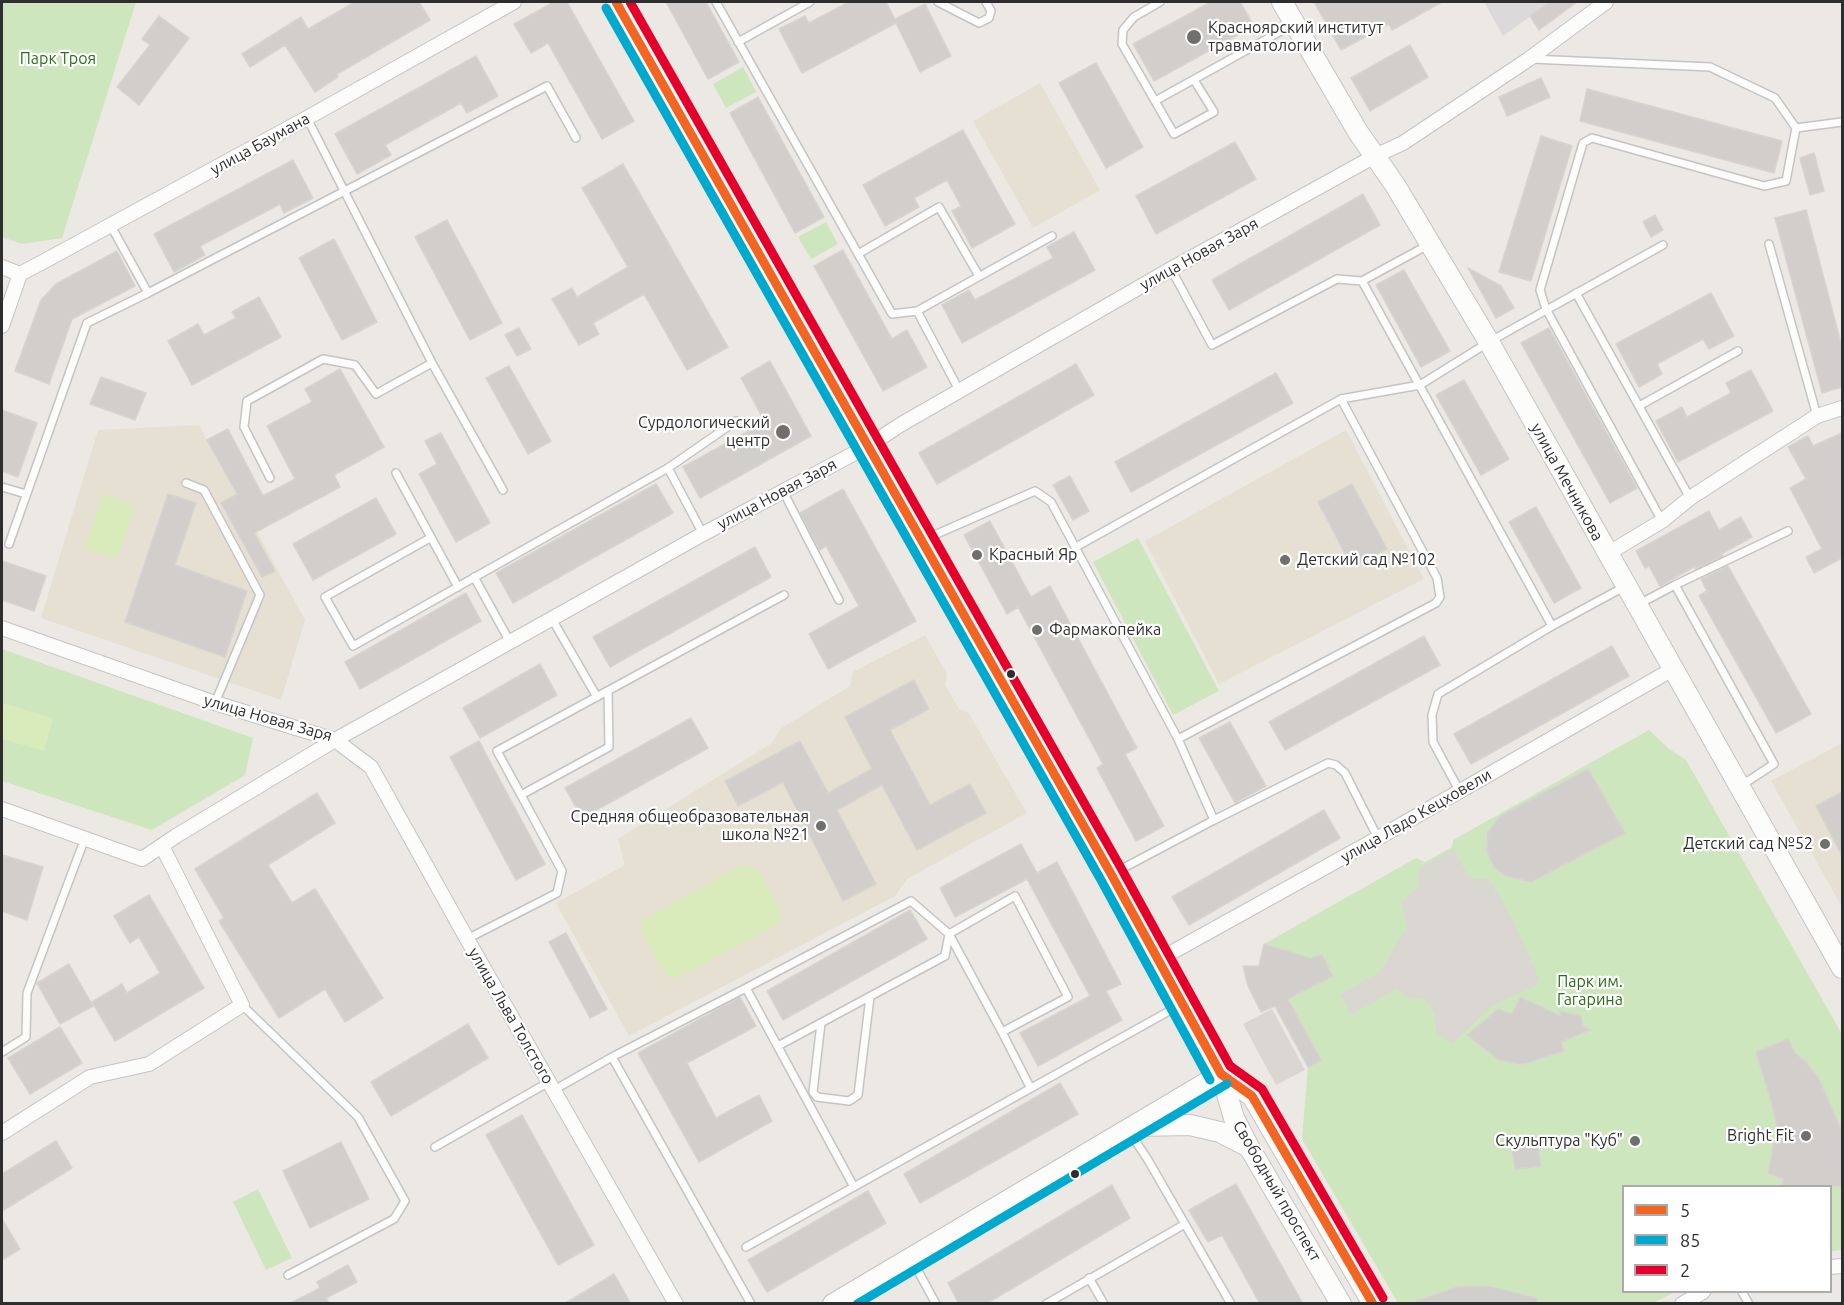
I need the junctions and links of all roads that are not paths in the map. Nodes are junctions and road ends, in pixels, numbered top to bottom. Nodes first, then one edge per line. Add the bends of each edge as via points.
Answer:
1 (514, 2) edge
2 (616, 2) edge
3 (716, 2) edge
4 (810, 2) edge
5 (938, 2) edge
6 (986, 2) edge
7 (1160, 2) edge
8 (1282, 2) edge
9 (1606, 2) edge
10 (1294, 24) junction
11 (738, 42) junction
12 (1529, 59) junction
13 (1194, 80) junction
14 (1155, 101) junction
15 (307, 118) junction
16 (1842, 122) edge
17 (1796, 128) junction
18 (576, 138) dead end
19 (1374, 156) junction
20 (345, 191) junction
21 (111, 226) junction
22 (1052, 236) dead end
23 (1430, 243) junction
24 (1769, 244) dead end
25 (1663, 245) dead end
26 (858, 254) junction
27 (2, 267) edge
28 (1171, 269) junction
29 (20, 274) junction
30 (979, 276) junction
31 (1362, 281) junction
32 (148, 293) junction
33 (1576, 293) junction
34 (1546, 309) junction
35 (916, 311) junction
36 (2, 326) edge
37 (1489, 342) junction
38 (1738, 351) dead end
39 (432, 363) junction
40 (1420, 385) junction
41 (959, 390) junction
42 (1341, 399) junction
43 (1639, 406) junction
44 (1842, 408) edge
45 (1817, 416) junction
46 (736, 421) dead end
47 (868, 446) junction
48 (668, 468) junction
49 (396, 473) dead end
50 (270, 478) dead end
51 (186, 483) dead end
52 (2, 487) edge
53 (502, 490) dead end
54 (783, 491) junction
55 (26, 494) junction
56 (1690, 498) junction
57 (1662, 522) junction
58 (1788, 531) dead end
59 (703, 534) junction
60 (430, 538) junction
61 (923, 540) junction
62 (9, 544) dead end
63 (1076, 547) junction
64 (1607, 554) junction
65 (474, 577) junction
66 (1675, 585) junction
67 (1626, 586) junction
68 (458, 587) junction
69 (784, 595) dead end
70 (839, 600) dead end
71 (1637, 606) junction
72 (552, 620) junction
73 (1552, 626) junction
74 (2, 628) edge
75 (510, 642) junction
76 (1673, 669) junction
77 (608, 691) junction
78 (597, 697) junction
79 (215, 704) junction
80 (1178, 739) junction
81 (335, 740) junction
82 (1740, 786) junction
83 (1460, 792) junction
84 (521, 795) junction
85 (2, 808) edge
86 (1214, 820) junction
87 (85, 838) junction
88 (1378, 838) junction
89 (162, 846) junction
90 (1111, 874) junction
91 (949, 934) junction
92 (467, 939) junction
93 (1158, 960) junction
94 (1842, 968) edge
95 (746, 988) junction
96 (870, 997) junction
97 (1182, 1004) junction
98 (242, 1005) junction
99 (821, 1023) junction
100 (1002, 1032) junction
101 (778, 1046) junction
102 (2, 1052) edge
103 (612, 1057) junction
104 (1221, 1074) junction
105 (551, 1086) junction
106 (1030, 1087) junction
107 (1131, 1128) junction
108 (2, 1133) edge
109 (435, 1147) dead end
110 (1250, 1147) junction
111 (854, 1187) junction
112 (1185, 1224) junction
113 (746, 1246) dead end
114 (911, 1258) junction
115 (288, 1275) dead end
116 (1089, 1278) junction
117 (1701, 1293) edge
118 (676, 1304) edge
119 (751, 1304) edge
120 (833, 1304) edge
121 (936, 1304) edge
122 (1046, 1304) edge
123 (1104, 1304) edge
124 (1231, 1304) edge
125 (1341, 1304) edge
126 (1373, 1304) edge
127 (1682, 1304) edge

1 - 15 street, улица Баумана
2 - 47 main road, Свободный проспект
3 - 11 lane
4 - 11 lane
5 - 6 lane via 979,23 989,18 991,11
7 - 14 lane via 1134,17 1123,30 1122,44
8 - 10 main road, улица Мечникова
9 - 12 street, улица Новая Заря
10 - 13 lane
10 - 19 main road, улица Мечникова
11 - 26 lane
12 - 17 lane via 1710,68 1775,98
12 - 19 street, улица Новая Заря via 1402,143
13 - 14 lane
13 - 14 lane via 1214,112 1174,134
15 - 20 lane
15 - 21 street, улица Баумана
16 - 17 lane
17 - 34 lane via 1786,181 1764,186 1592,138 1583,143 1540,290
18 - 20 lane via 547,86
19 - 23 main road, улица Мечникова
19 - 28 street, улица Новая Заря
20 - 32 lane
20 - 39 lane
21 - 29 street, улица Баумана
21 - 32 lane
22 - 30 lane
23 - 31 lane
23 - 37 main road, улица Мечникова
24 - 45 lane
25 - 33 lane
26 - 30 lane via 939,207
26 - 35 lane via 892,314
27 - 29 street
28 - 31 lane via 1212,345 1337,279
28 - 41 street, улица Новая Заря
29 - 36 street
30 - 35 lane
31 - 40 lane
32 - 55 lane via 87,323
33 - 34 lane
33 - 43 lane
34 - 37 lane
34 - 57 lane
35 - 41 lane
37 - 40 lane
37 - 64 main road, улица Мечникова
38 - 43 lane
39 - 50 lane via 376,394 355,365 323,358 247,401 244,427
39 - 53 lane
40 - 42 lane
40 - 73 lane
41 - 47 street, улица Новая Заря
42 - 63 lane
42 - 80 lane via 1437,578 1440,597 1436,603
43 - 56 lane
44 - 45 street
45 - 56 street
46 - 48 lane
47 - 54 street, улица Новая Заря
47 - 61 main road, Свободный проспект
48 - 59 lane
48 - 65 lane
49 - 60 lane
51 - 79 lane via 204,490 260,595
52 - 55 lane
54 - 59 street, улица Новая Заря
54 - 70 lane
55 - 62 lane
56 - 57 street
57 - 64 street
58 - 66 lane
59 - 72 street, улица Новая Заря
60 - 68 lane
60 - 68 lane via 325,597 353,646
61 - 63 lane via 1035,491 1051,502
61 - 90 main road, Свободный проспект
63 - 80 lane
64 - 67 main road, улица Мечникова
65 - 68 lane
65 - 75 lane
66 - 71 lane
66 - 82 lane via 1774,764
67 - 71 main road, улица Мечникова
67 - 73 lane
69 - 77 lane
71 - 76 main road, улица Мечникова
72 - 75 street, улица Новая Заря
72 - 78 lane
73 - 83 lane via 1438,694 1432,715 1433,742
74 - 79 street, улица Новая Заря
75 - 81 street, улица Новая Заря
76 - 82 main road, улица Мечникова
76 - 83 street, улица Ладо Кецховели
77 - 78 lane
77 - 84 lane via 609,747
78 - 84 lane via 497,751
79 - 81 street, улица Новая Заря
80 - 86 lane
81 - 89 street
81 - 92 street, улица Льва Толстого via 371,767
82 - 94 main road, улица Мечникова
83 - 88 street, улица Ладо Кецховели
84 - 92 lane via 562,871 557,893
85 - 87 street
86 - 88 lane via 1328,763 1345,773
86 - 90 lane
87 - 89 street via 142,859
87 - 102 lane via 27,993 26,1037
88 - 93 street, улица Ладо Кецховели
89 - 98 street
90 - 93 main road, Свободный проспект
91 - 95 lane via 911,901
91 - 96 lane via 945,956
91 - 100 lane
91 - 100 lane via 1015,896 1068,997
92 - 105 street, улица Льва Толстого
93 - 97 main road, Свободный проспект
95 - 101 lane
95 - 103 lane
96 - 99 lane
96 - 99 lane via 858,1095 849,1101 817,1097 813,1092
97 - 104 main road, Свободный проспект
97 - 106 lane
98 - 108 street via 149,1064 90,1077
98 - 115 lane via 358,1117 405,1201 394,1219
99 - 101 lane
100 - 106 lane
101 - 111 lane
103 - 105 lane
103 - 119 lane
104 - 107 main road
104 - 110 main road, Свободный проспект via 1234,1118
104 - 126 main road, Свободный проспект via 1252,1096
105 - 109 lane
105 - 118 street, улица Льва Толстого
106 - 111 lane
107 - 110 main road via 1190,1125 1220,1132
107 - 112 lane
107 - 114 main road
110 - 125 main road, Свободный проспект
111 - 113 lane
112 - 116 lane
112 - 124 lane
114 - 120 main road
114 - 121 lane
116 - 122 lane
116 - 123 lane
117 - 127 street

